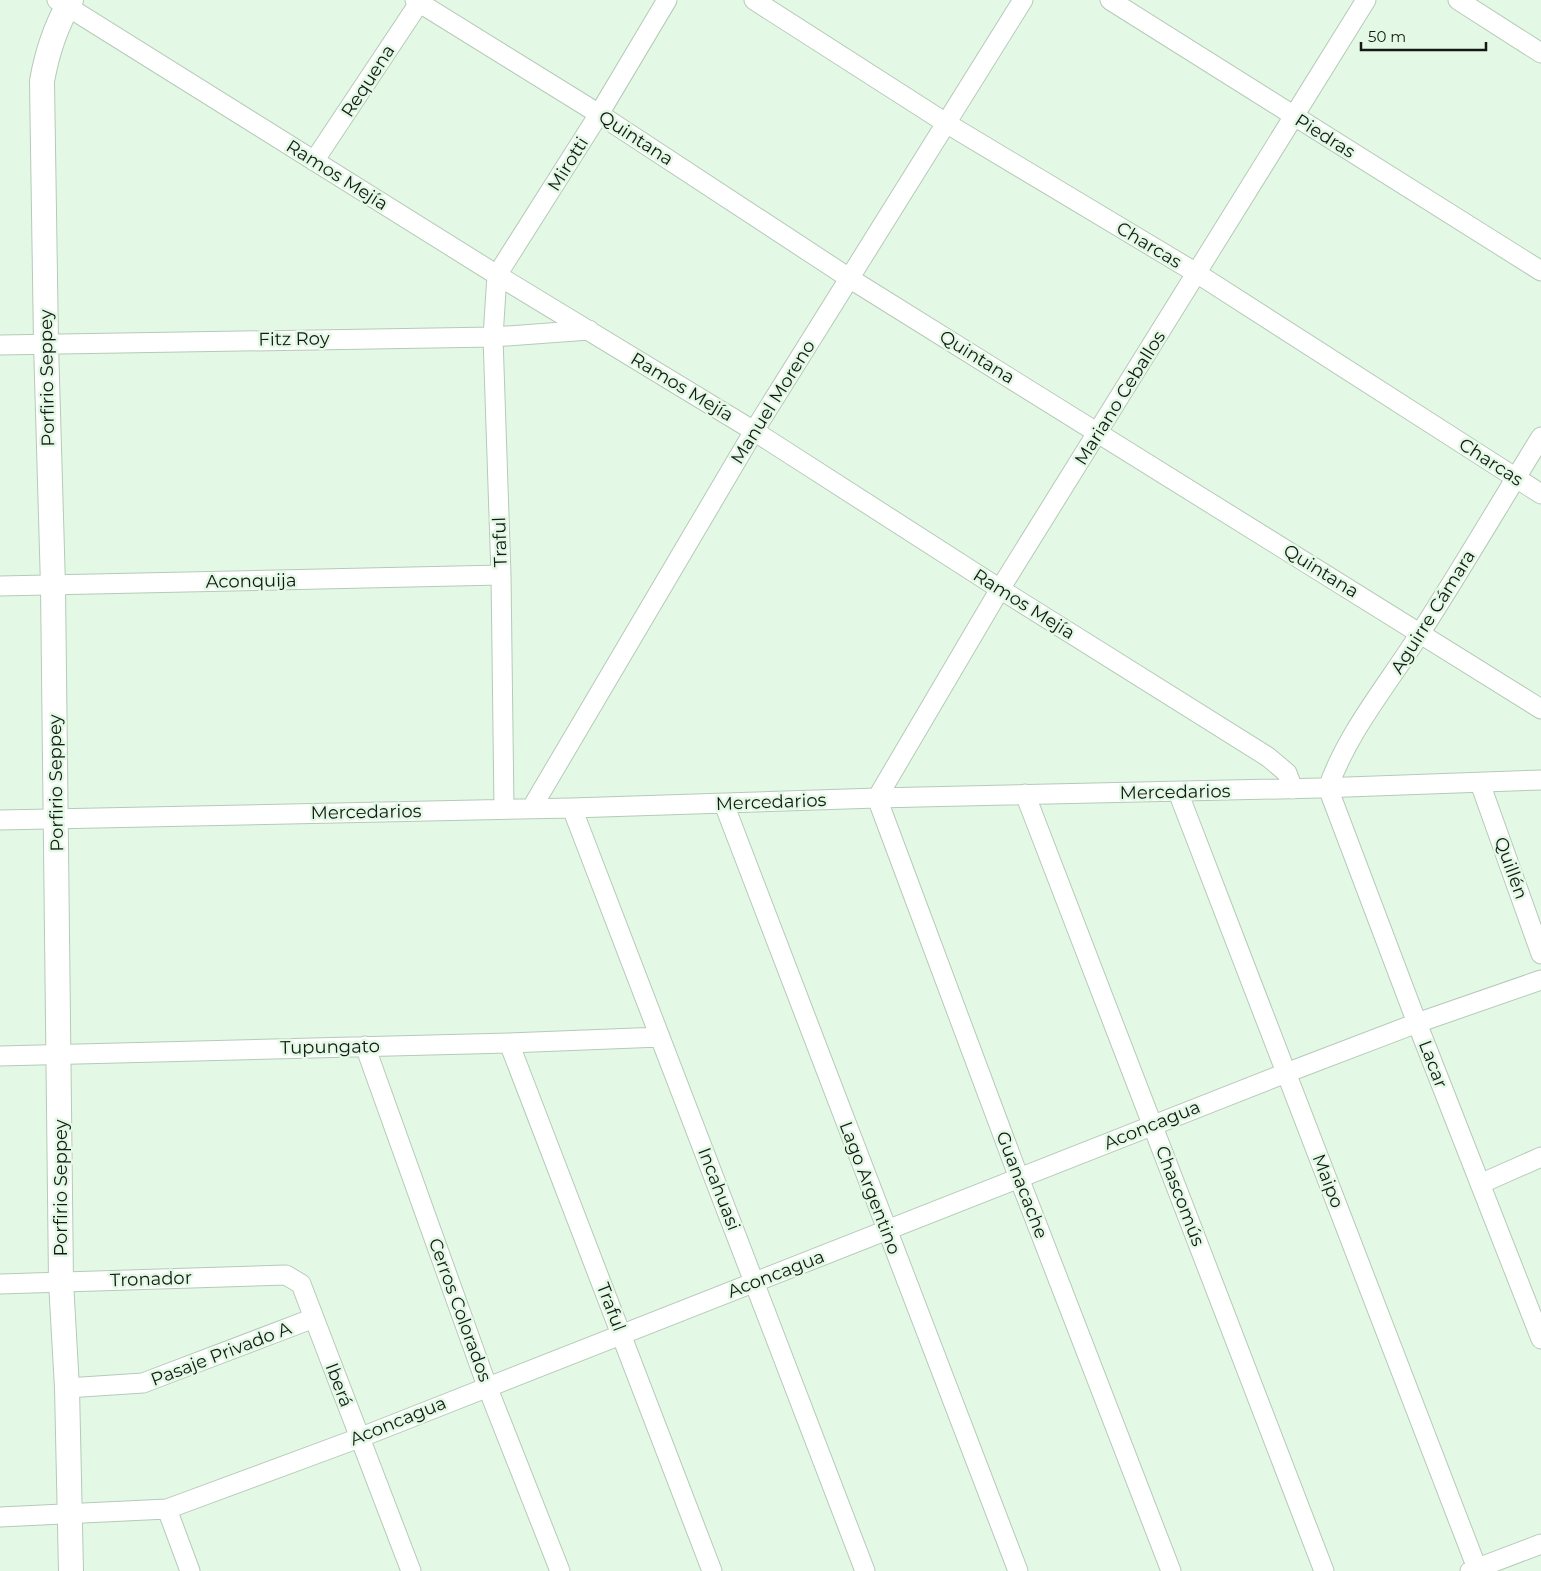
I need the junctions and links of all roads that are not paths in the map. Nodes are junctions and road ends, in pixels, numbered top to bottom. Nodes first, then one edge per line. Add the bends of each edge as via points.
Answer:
1 (667, 0) edge
2 (754, 0) edge
3 (1023, 0) edge
4 (1110, 0) edge
5 (1366, 0) edge
6 (1458, 0) edge
7 (418, 1) edge
8 (65, 2) edge
9 (1541, 53) edge
10 (599, 114) junction
11 (1295, 117) junction
12 (946, 123) junction
13 (314, 161) junction
14 (1541, 271) edge
15 (1198, 274) junction
16 (497, 275) junction
17 (850, 278) junction
18 (589, 330) junction
19 (493, 337) junction
20 (46, 343) junction
21 (0, 345) edge
22 (754, 431) junction
23 (1098, 432) junction
24 (1541, 437) edge
25 (1516, 478) junction
26 (1541, 494) edge
27 (501, 575) junction
28 (0, 586) edge
29 (53, 586) junction
30 (1000, 589) junction
31 (1420, 633) junction
32 (1541, 709) edge
33 (1541, 780) edge
34 (1480, 783) junction
35 (1328, 788) junction
36 (1293, 789) junction
37 (1178, 792) junction
38 (1025, 794) junction
39 (877, 798) junction
40 (724, 804) junction
41 (572, 808) junction
42 (504, 809) junction
43 (531, 809) junction
44 (57, 819) junction
45 (0, 820) edge
46 (1541, 954) edge
47 (1540, 985) edge
48 (1417, 1023) junction
49 (660, 1037) junction
50 (509, 1043) junction
51 (365, 1046) junction
52 (60, 1054) junction
53 (0, 1056) edge
54 (1286, 1073) junction
55 (1153, 1125) junction
56 (1541, 1157) edge
57 (1019, 1178) junction
58 (1480, 1184) junction
59 (886, 1230) junction
60 (61, 1282) junction
61 (754, 1282) junction
62 (0, 1284) edge
63 (300, 1284) joint
64 (314, 1318) junction
65 (621, 1334) junction
66 (1541, 1339) edge
67 (487, 1386) junction
68 (67, 1388) junction
69 (359, 1438) junction
70 (166, 1509) junction
71 (70, 1515) junction
72 (0, 1517) edge
73 (1541, 1544) edge
74 (1475, 1570) edge
75 (71, 1571) edge
76 (190, 1571) edge
77 (410, 1571) edge
78 (560, 1571) edge
79 (712, 1571) edge
80 (866, 1571) edge
81 (1018, 1571) edge
82 (1171, 1571) edge
83 (1324, 1571) edge

1 - 10 street, Mirotti
2 - 12 street, Charcas
3 - 12 street, Manuel Moreno
4 - 11 street, Piedras
5 - 11 street, Mariano Ceballos
6 - 9 street
7 - 10 street, Quintana
7 - 13 street, Requena
8 - 13 street, Ramos Mejía
8 - 20 main road, Porfirio Seppey via 42,82
10 - 16 street, Mirotti
10 - 17 street, Quintana
11 - 14 street, Piedras
11 - 15 street, Mariano Ceballos
12 - 15 street, Charcas
12 - 17 street, Manuel Moreno
13 - 16 street, Ramos Mejía
15 - 23 street, Mariano Ceballos
15 - 25 street, Charcas
16 - 18 street, Ramos Mejía
16 - 19 street, Traful
17 - 22 street, Manuel Moreno
17 - 23 street, Quintana
18 - 19 street, Fitz Roy
18 - 22 street, Ramos Mejía
19 - 20 street, Fitz Roy
19 - 27 street, Traful
20 - 21 street, Fitz Roy
20 - 29 main road, Porfirio Seppey
22 - 30 street, Ramos Mejía
22 - 43 street, Manuel Moreno
23 - 30 street, Mariano Ceballos
23 - 31 street, Quintana
24 - 25 street, Aguirre Cámara
25 - 26 street, Charcas
25 - 31 street, Aguirre Cámara
27 - 29 street, Aconquija
27 - 42 street, Traful
28 - 29 street, Aconquija
29 - 44 main road, Porfirio Seppey
30 - 36 street, Ramos Mejía via 1268,757 1287,773
30 - 39 street, Mariano Ceballos
31 - 32 street, Quintana
31 - 35 street, Aguirre Cámara via 1344,752
33 - 34 street, Mercedarios
34 - 35 street, Mercedarios
34 - 46 street, Quillén
35 - 36 street, Mercedarios
35 - 48 street, Lacar
36 - 37 street, Mercedarios
37 - 38 street, Mercedarios
37 - 54 street, Maipo
38 - 39 street, Mercedarios
38 - 55 street, Chascomús
39 - 40 street, Mercedarios
39 - 57 street, Guanacache
40 - 41 street, Mercedarios
40 - 59 street, Lago Argentino
41 - 43 street, Mercedarios
41 - 49 street, Incahuasi
42 - 43 street, Mercedarios
42 - 44 street, Mercedarios
44 - 45 street, Mercedarios
44 - 52 main road, Porfirio Seppey
47 - 48 street, Aconcagua
48 - 54 street, Aconcagua
48 - 58 street, Lacar
49 - 50 street, Tupungato
49 - 61 street, Incahuasi
50 - 51 street, Tupungato
50 - 65 street, Traful
51 - 52 street, Tupungato
51 - 67 street, Cerros Colorados
52 - 53 street, Tupungato
52 - 60 main road, Porfirio Seppey
54 - 55 street, Aconcagua
54 - 74 street, Maipo
55 - 57 street, Aconcagua
55 - 83 street, Chascomús
56 - 58 street
57 - 59 street, Aconcagua
57 - 82 street, Guanacache
58 - 66 street, Lacar
59 - 61 street, Aconcagua
59 - 81 street, Lago Argentino
60 - 62 street, Tronador
60 - 63 street, Tronador via 286,1275
60 - 68 main road, Porfirio Seppey
61 - 65 street, Aconcagua
61 - 80 street, Incahuasi
63 - 64 street, Iberá
64 - 68 street, Pasaje Privado A via 143,1383
64 - 69 street, Iberá
65 - 67 street, Aconcagua
65 - 79 street, Traful
67 - 69 street, Aconcagua
67 - 78 street, Cerros Colorados
68 - 71 main road, Porfirio Seppey
69 - 70 street, Aconcagua
69 - 77 street, Iberá
70 - 71 street, Aconcagua
70 - 76 street
71 - 72 street, Aconcagua
71 - 75 main road, Porfirio Seppey
73 - 74 street

